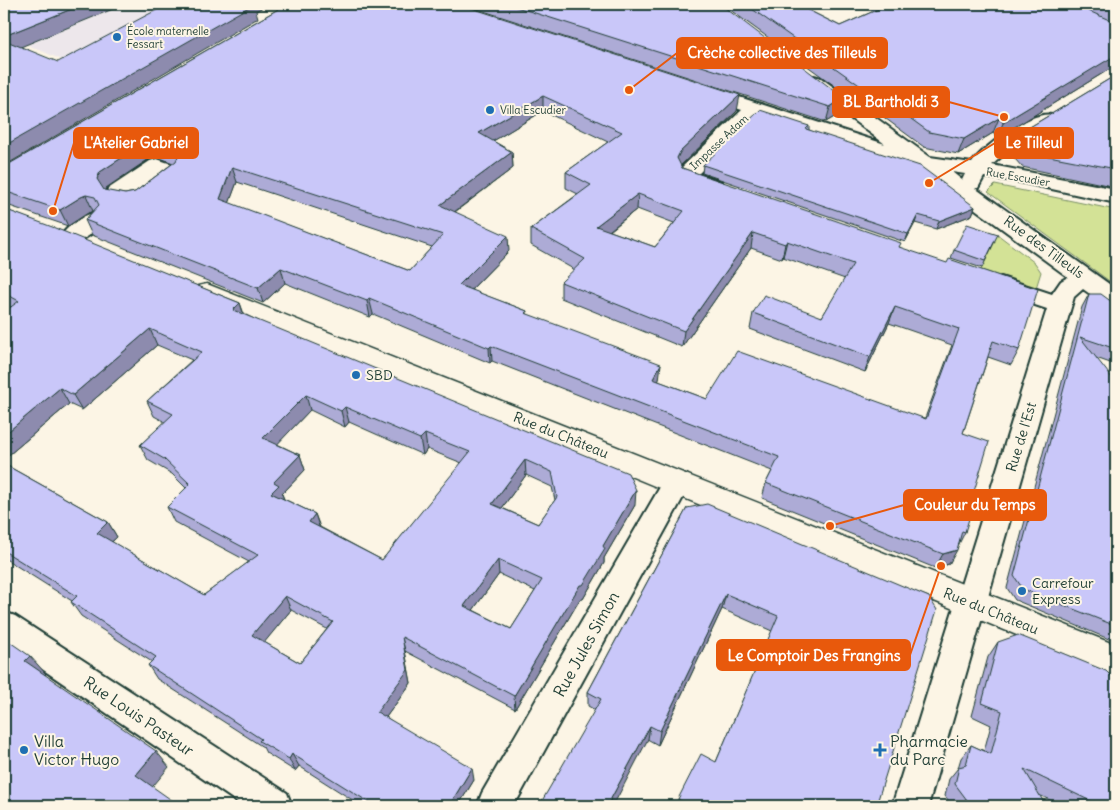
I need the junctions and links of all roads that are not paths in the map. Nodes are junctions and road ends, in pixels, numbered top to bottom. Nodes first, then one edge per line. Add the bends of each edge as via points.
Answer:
1 (797, 69) edge
2 (690, 87) edge
3 (755, 108) junction
4 (1058, 112) edge
5 (861, 116) junction
6 (833, 134) junction
7 (922, 162) junction
8 (976, 170) junction
9 (734, 194) edge
10 (971, 194) junction
11 (1116, 196) edge
12 (70, 228) dead end
13 (99, 248) edge
14 (977, 277) edge
15 (1084, 277) junction
16 (182, 282) edge
17 (1116, 301) edge
18 (1060, 305) junction
19 (677, 482) junction
20 (971, 602) junction
21 (4, 626) edge
22 (1116, 661) edge
23 (274, 806) edge
24 (495, 806) edge
25 (910, 806) edge

1 - 5 street, Rue des Tilleuls
2 - 3 street, Rue Escudier
3 - 6 street, Rue Escudier
3 - 9 street, Impasse Adam via 686,173 688,178
4 - 8 street via 990,153
5 - 6 street
5 - 7 street, Rue des Tilleuls
6 - 7 street, Rue Escudier
7 - 8 street, Rue Escudier
7 - 10 street, Rue des Tilleuls
8 - 10 street via 970,185
8 - 11 street, Rue Escudier
10 - 15 street, Rue des Tilleuls
12 - 13 main road
14 - 18 street
15 - 17 street, Rue des Tilleuls
15 - 18 street, Rue de l'Est via 1069,287
16 - 19 main road, Rue du Château
18 - 20 street, Rue de l'Est
19 - 20 main road, Rue du Château
19 - 24 street, Rue Jules Simon
20 - 22 main road, Rue du Château
20 - 25 street, Rue de l'Est
21 - 23 street, Rue Louis Pasteur

